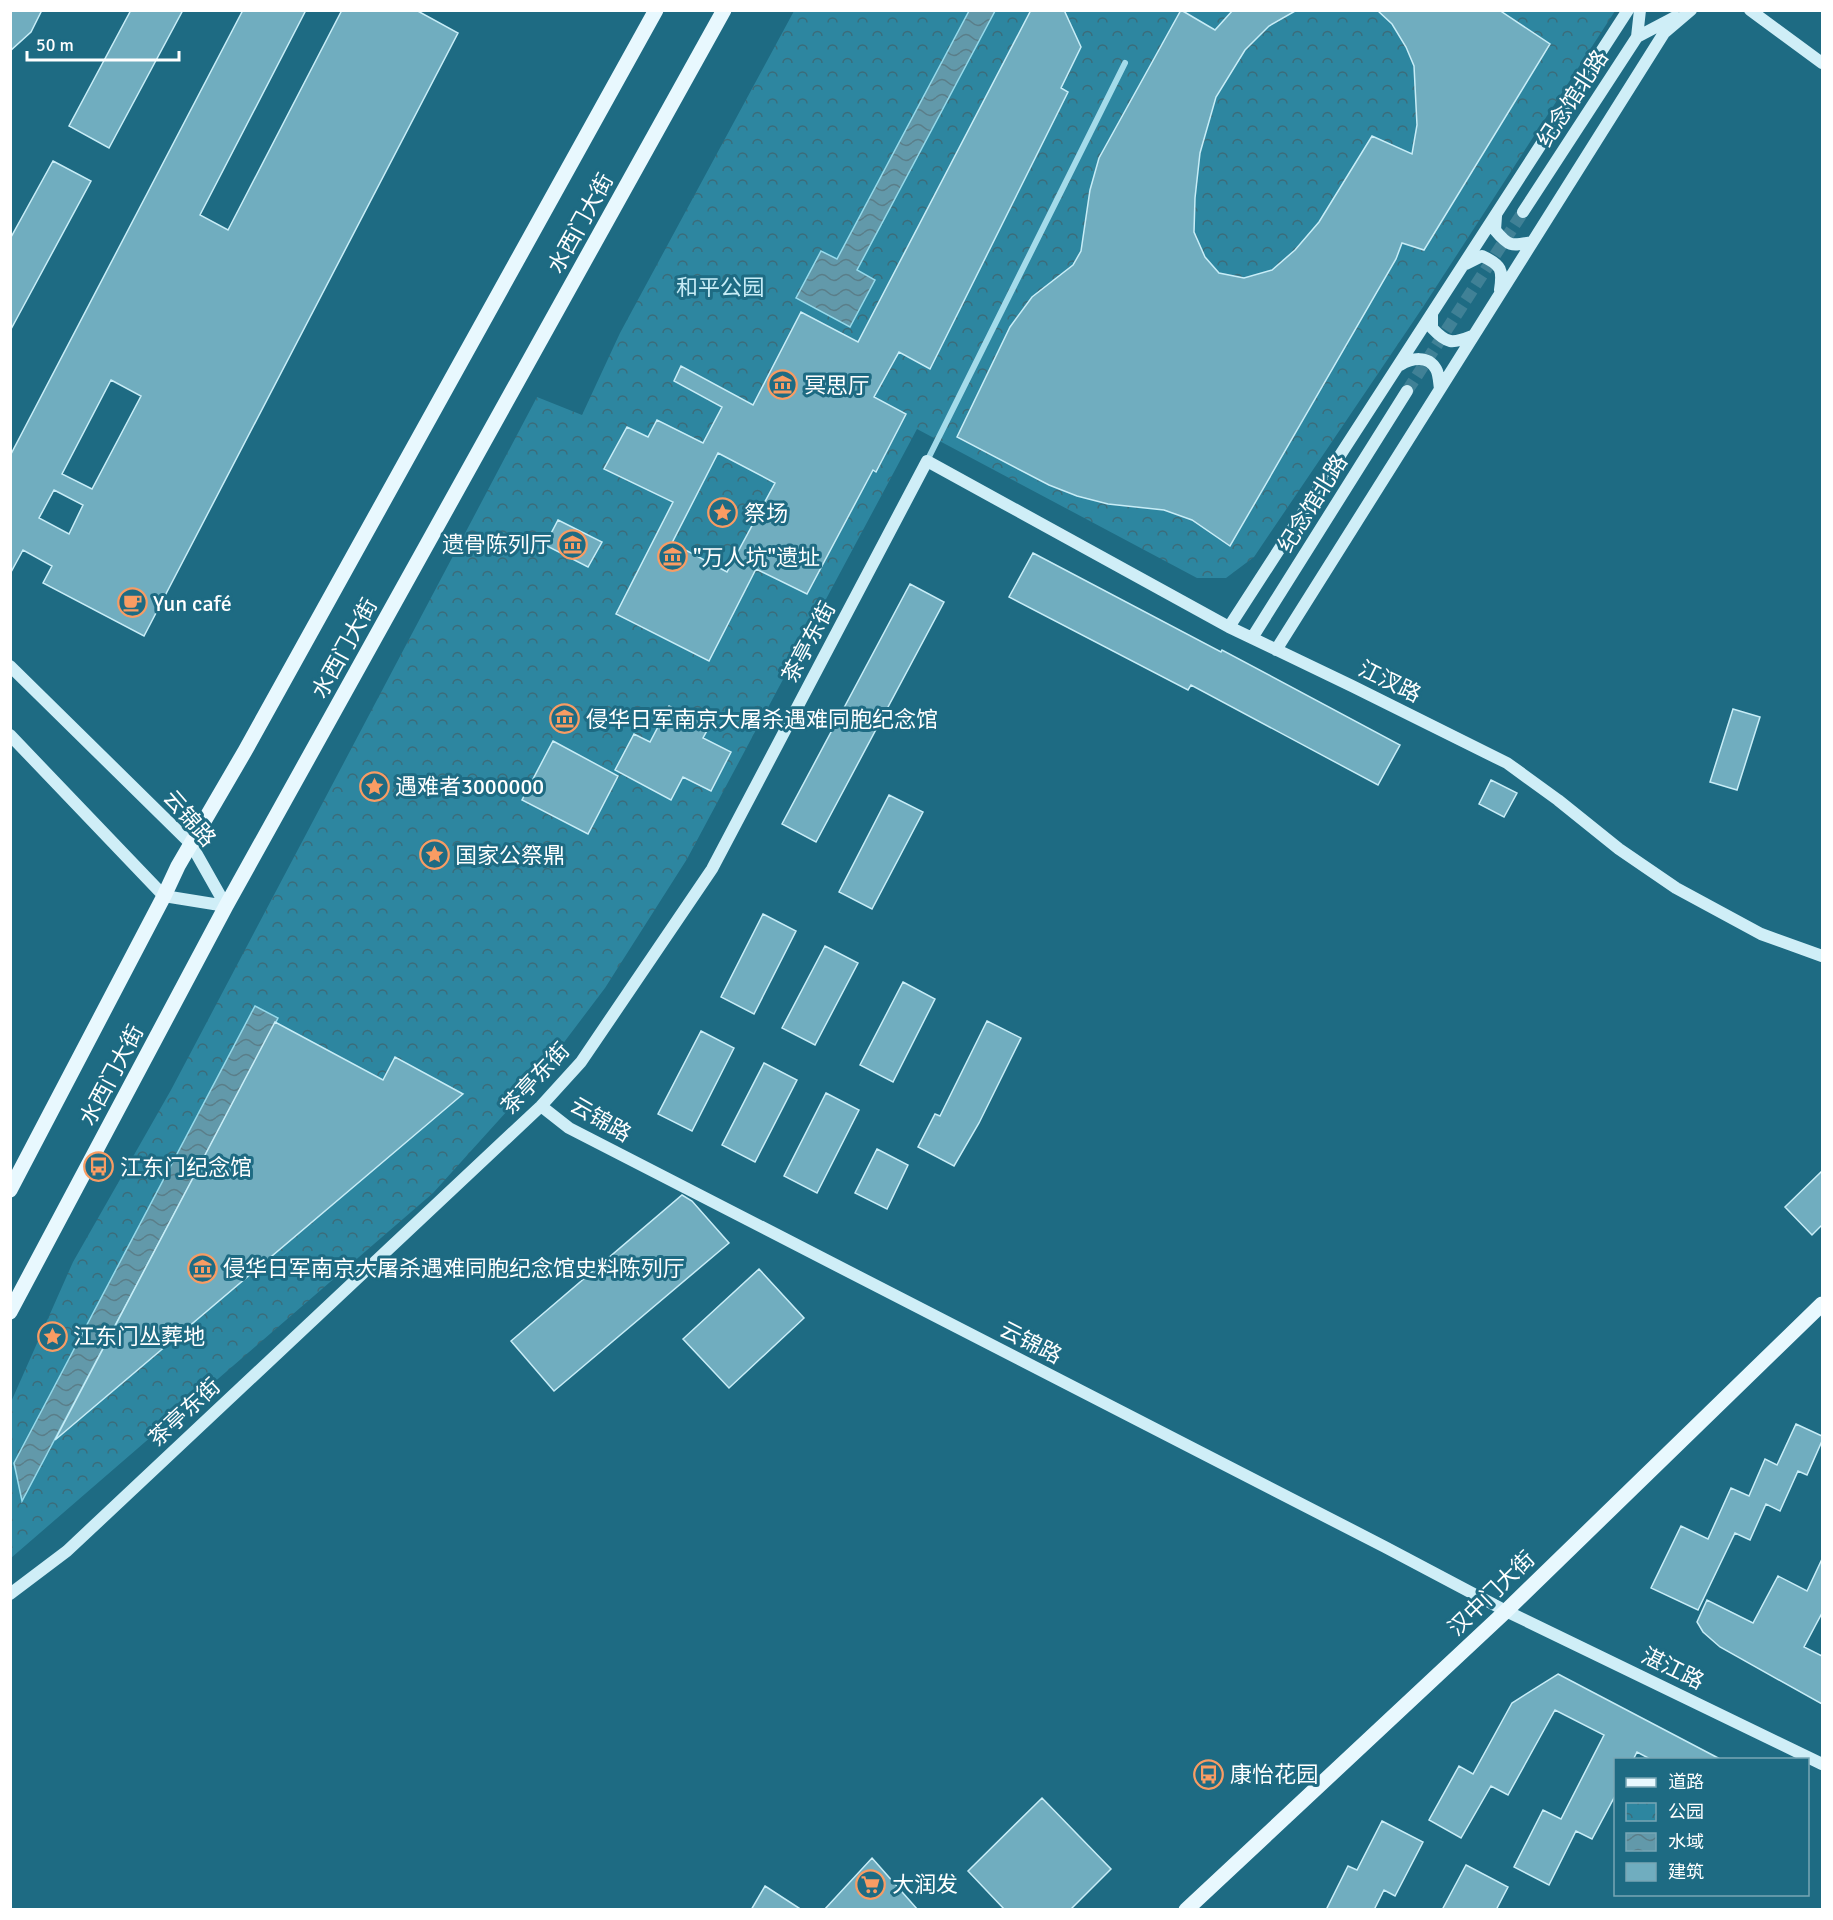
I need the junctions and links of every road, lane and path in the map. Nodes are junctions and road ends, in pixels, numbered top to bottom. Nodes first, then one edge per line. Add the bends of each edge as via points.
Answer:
1 (656, 10) edge
2 (724, 10) edge
3 (1628, 10) edge
4 (1640, 10) edge
5 (1689, 10) edge
6 (1748, 11) edge
7 (1637, 37) junction
8 (1125, 63) dead end
9 (1822, 63) edge
10 (1523, 212) tunnel mouth
11 (1496, 215) junction
12 (1532, 242) junction
13 (1463, 266) junction
14 (1499, 295) junction
15 (1432, 313) junction
16 (1472, 336) junction
17 (1398, 367) junction
18 (1440, 389) junction
19 (1407, 391) tunnel mouth
20 (927, 461) junction
21 (1229, 627) junction
22 (1252, 638) junction
23 (1276, 650) junction
24 (10, 666) edge
25 (10, 735) edge
26 (191, 844) junction
27 (164, 897) junction
28 (226, 906) junction
29 (1822, 956) edge
30 (541, 1106) junction
31 (10, 1190) edge
32 (1822, 1304) edge
33 (10, 1312) edge
34 (10, 1594) edge
35 (1506, 1611) junction
36 (1822, 1764) edge
37 (1186, 1910) edge

1 - 26 main road, 水西门大街
2 - 28 main road, 水西门大街
3 - 11 street
4 - 7 street, 纪念馆北路
5 - 7 street, 纪念馆北路
5 - 12 street via 1664,33
6 - 9 street
7 - 10 street, 纪念馆北路
8 - 20 street
11 - 12 street via 1495,230 1505,243 1514,246
11 - 13 street
12 - 14 street
13 - 14 street via 1482,256 1498,265 1502,274
13 - 15 street
14 - 16 street
15 - 16 street via 1432,328 1442,339 1455,343
15 - 17 street
16 - 18 street
17 - 18 street via 1419,358 1431,363 1437,370
17 - 21 street
18 - 23 street
19 - 22 street, 纪念馆北路
20 - 21 street, 江汊路
20 - 30 street, 茶亭东街 via 712,869 581,1062
21 - 22 street, 江汊路
22 - 23 street, 江汊路
23 - 29 street, 江汊路 via 1507,763 1676,888 1761,934
24 - 26 street, 云锦路
25 - 27 street
26 - 27 main road, 水西门大街
26 - 28 street, 云锦路
27 - 28 street
27 - 31 main road, 水西门大街
28 - 33 main road, 水西门大街
30 - 34 street, 茶亭东街 via 67,1551
30 - 35 street, 云锦路 via 569,1128
32 - 35 main road, 汉中门大街
35 - 36 street, 湛江路
35 - 37 main road, 汉中门大街

